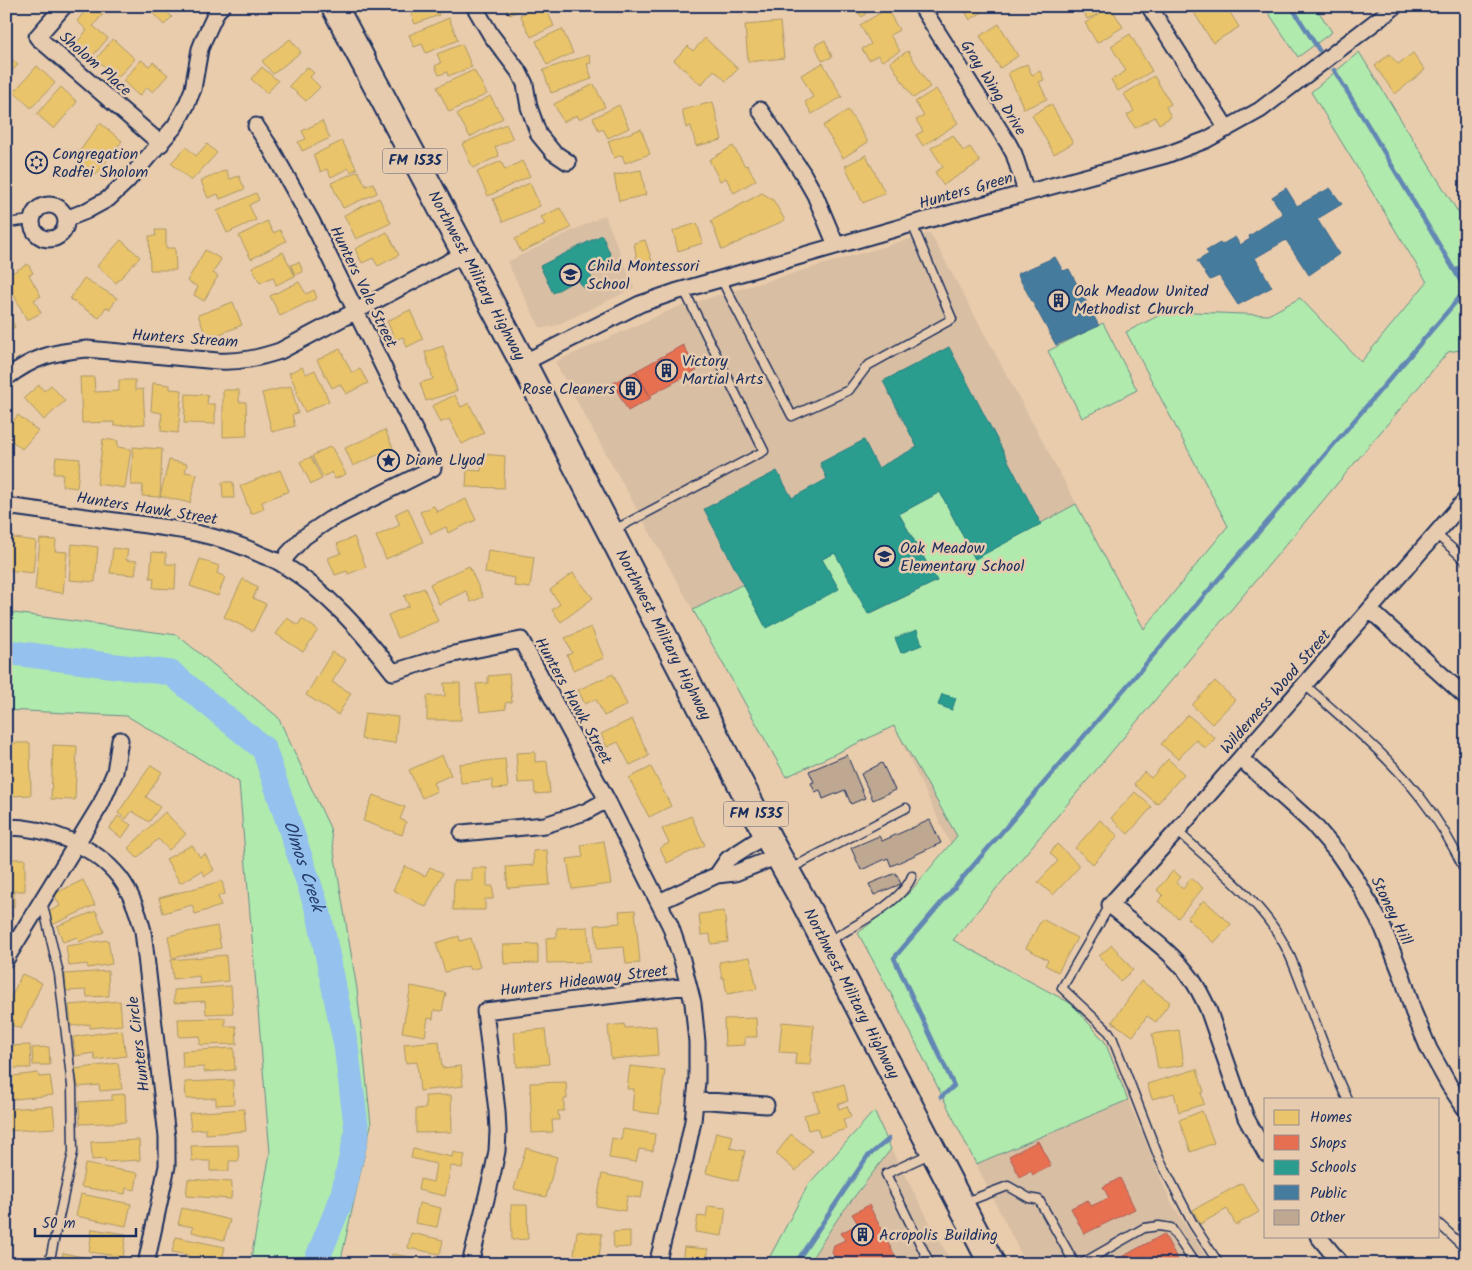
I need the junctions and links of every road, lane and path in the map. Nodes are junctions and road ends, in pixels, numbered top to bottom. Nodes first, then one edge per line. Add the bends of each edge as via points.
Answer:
1 (64, 6) edge
2 (334, 6) edge
3 (474, 6) edge
4 (922, 6) edge
5 (1149, 6) edge
6 (1394, 6) edge
7 (217, 8) edge
8 (760, 110) dead end
9 (256, 126) dead end
10 (1227, 129) junction
11 (161, 144) junction
12 (568, 162) dead end
13 (1026, 192) junction
14 (66, 219) junction
15 (32, 220) junction
16 (6, 224) edge
17 (912, 224) junction
18 (836, 245) junction
19 (464, 254) junction
20 (721, 279) junction
21 (684, 290) junction
22 (356, 311) junction
23 (523, 363) junction
24 (6, 378) edge
25 (1466, 500) edge
26 (6, 506) edge
27 (611, 532) junction
28 (1436, 534) junction
29 (1466, 561) edge
30 (282, 564) junction
31 (1370, 610) junction
32 (1305, 685) junction
33 (1466, 697) edge
34 (120, 740) dead end
35 (1241, 759) junction
36 (607, 800) junction
37 (906, 808) dead end
38 (6, 827) edge
39 (1177, 831) junction
40 (462, 833) dead end
41 (767, 834) junction
42 (76, 844) junction
43 (782, 863) junction
44 (1466, 873) edge
45 (717, 875) junction
46 (912, 876) dead end
47 (42, 900) junction
48 (659, 902) junction
49 (1110, 906) junction
50 (825, 943) junction
51 (6, 959) edge
52 (688, 986) junction
53 (1347, 1098) edge
54 (695, 1100) junction
55 (766, 1105) dead end
56 (1466, 1110) edge
57 (1264, 1150) edge
58 (934, 1152) junction
59 (961, 1204) junction
60 (1440, 1226) edge
61 (1320, 1238) edge
62 (1466, 1249) edge
63 (987, 1260) edge
64 (49, 1264) edge
65 (146, 1264) edge
66 (470, 1264) edge
67 (657, 1264) edge
68 (930, 1264) edge
69 (1075, 1264) edge
70 (1081, 1264) edge
71 (1195, 1264) edge
72 (1219, 1264) edge
73 (1341, 1264) edge

1 - 11 street, Sholom Place via 37,37
2 - 19 main road, Northwest Military Highway / FM 1535
3 - 12 street via 525,84 538,135 553,152
4 - 13 street, Gray Wing Drive via 1008,143
5 - 10 street
6 - 10 street, Hunters Green via 1260,110
7 - 11 street via 200,49 193,89 175,126
8 - 18 street via 815,194
9 - 22 street, Hunters Vale Street via 307,214
10 - 13 street, Hunters Green via 1166,155
11 - 14 street via 128,182 108,199
13 - 17 street, Hunters Green
14 - 15 street via 58,208 45,205 34,213
14 - 15 street via 63,232 52,239 45,239 34,232
15 - 16 lane
17 - 18 street, Hunters Green
17 - 20 lane via 952,318 867,366 850,390 792,416
18 - 20 street, Hunters Green
19 - 22 street, Hunters Stream
19 - 23 main road, Northwest Military Highway / FM 1535
20 - 21 street, Hunters Green
21 - 23 street, Hunters Green via 640,304
21 - 27 lane via 764,451
22 - 24 street, Hunters Stream via 256,359 218,361 70,350 48,355
22 - 30 street, Hunters Vale Street via 433,468 330,520 304,537
23 - 27 main road, Northwest Military Highway / FM 1535
25 - 28 street, Wilderness Wood Street
26 - 30 street, Hunters Hawk Street via 186,530 246,547
27 - 41 main road, Northwest Military Highway / FM 1535
28 - 29 lane
28 - 31 street, Wilderness Wood Street
30 - 36 street, Hunters Hawk Street via 320,591 393,672 449,655 521,640
31 - 32 street, Wilderness Wood Street
31 - 33 street
32 - 35 street, Wilderness Wood Street
32 - 44 lane via 1392,764 1421,798
34 - 42 street via 115,772 101,804
35 - 39 street, Wilderness Wood Street
35 - 56 street, Stoney Hill via 1313,824 1357,881 1382,928 1429,1049
36 - 40 street via 585,812 545,824
36 - 48 street, Hunters Hawk Street
37 - 43 lane
38 - 42 street, Hunters Circle via 47,832
39 - 49 street, Wilderness Wood Street
39 - 53 lane via 1252,900 1284,943
41 - 43 main road, Northwest Military Highway / FM 1535
41 - 45 street via 728,859
42 - 47 street
42 - 65 street, Hunters Circle via 110,866 121,879 138,911 143,931 167,1136 167,1166
43 - 45 street
43 - 50 main road, Northwest Military Highway / FM 1535
45 - 48 street
46 - 50 lane via 900,894 882,909
47 - 51 street
47 - 64 lane via 59,974 72,1096 74,1152
48 - 52 street, Hunters Hawk Street via 670,925
49 - 57 street via 1163,949 1195,985 1208,1009 1246,1118
49 - 72 lane via 1062,988 1112,1037 1159,1158 1192,1224
50 - 58 main road, Northwest Military Highway / FM 1535
52 - 54 street, Hunters Hawk Street via 697,1042
52 - 66 street, Hunters Hideaway Street via 484,1011 497,1111 497,1151
54 - 55 street
54 - 67 street, Hunters Hawk Street via 685,1159
58 - 59 main road, Northwest Military Highway / FM 1535
58 - 68 lane via 886,1174
59 - 63 main road, Northwest Military Highway / FM 1535
59 - 69 lane via 1008,1186 1039,1200
60 - 62 lane
61 - 73 street
70 - 71 lane via 1144,1228 1159,1226 1171,1228

